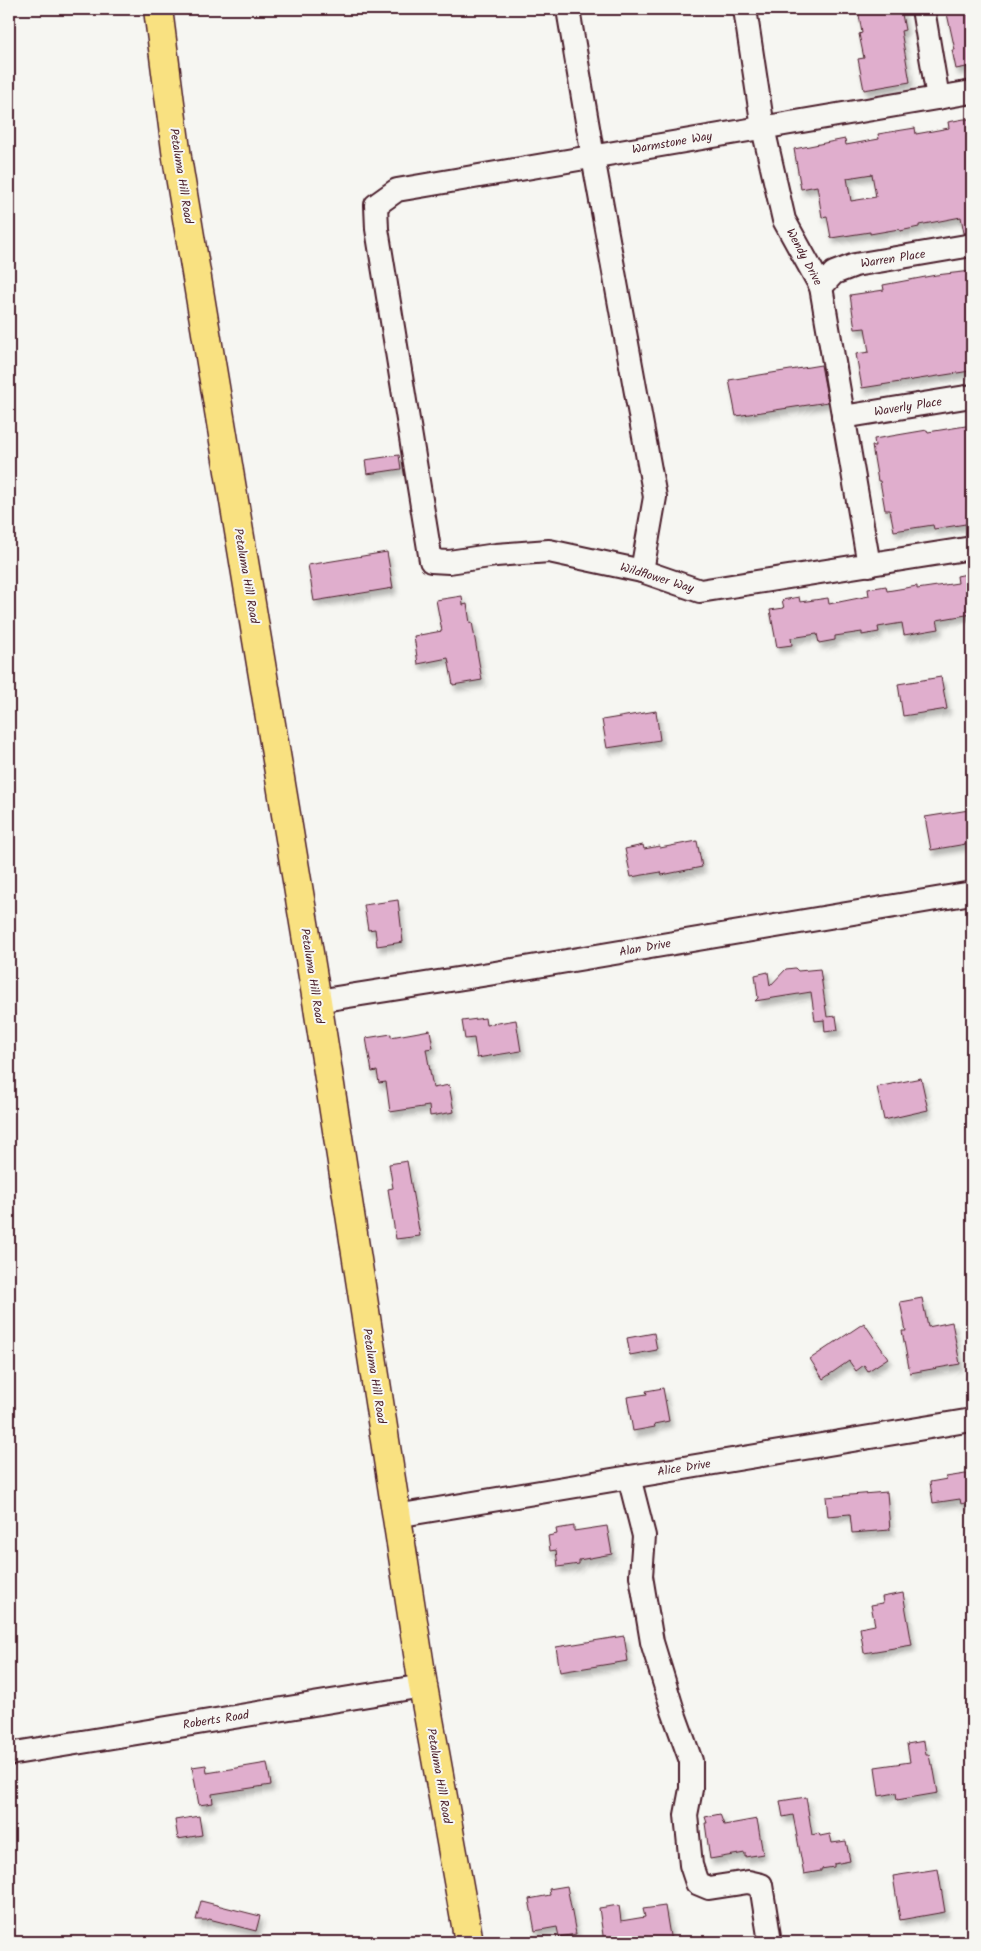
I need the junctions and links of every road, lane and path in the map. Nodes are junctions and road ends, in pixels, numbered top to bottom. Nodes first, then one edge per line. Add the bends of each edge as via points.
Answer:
1 (158, 9) edge
2 (568, 9) edge
3 (745, 9) edge
4 (922, 9) edge
5 (972, 92) edge
6 (938, 98) junction
7 (763, 128) junction
8 (592, 157) junction
9 (972, 245) edge
10 (821, 287) junction
11 (972, 396) edge
12 (843, 417) junction
13 (972, 548) edge
14 (432, 561) joint
15 (869, 565) junction
16 (642, 571) junction
17 (972, 893) edge
18 (316, 1001) junction
19 (972, 1420) edge
20 (629, 1477) junction
21 (396, 1516) junction
22 (423, 1686) junction
23 (9, 1754) edge
24 (469, 1942) edge
25 (770, 1942) edge

1 - 18 main road, Petaluma Hill Road via 177,158
2 - 8 street
3 - 7 street, Wendy Drive
4 - 6 street
5 - 6 street, Warmstone Way
6 - 7 street, Warmstone Way
7 - 8 street, Warmstone Way
7 - 10 street, Wendy Drive via 784,220
8 - 14 street, Warmstone Way via 397,190 376,205 376,229
8 - 16 street via 655,497
9 - 10 street, Warren Place via 855,265 834,273
10 - 12 street, Wendy Drive
11 - 12 street, Waverly Place
12 - 15 street, Wendy Drive
13 - 15 street, Wildflower Way
14 - 16 street, Wildflower Way via 549,552
15 - 16 street, Wildflower Way via 700,591
17 - 18 street, Alan Drive
18 - 21 main road, Petaluma Hill Road
19 - 20 street, Alice Drive
20 - 21 street, Alice Drive
20 - 25 street via 644,1536 641,1576 652,1642 691,1761 691,1789 686,1814 691,1865 697,1883 709,1888 748,1882 761,1885
21 - 22 main road, Petaluma Hill Road
22 - 23 street, Roberts Road
22 - 24 main road, Petaluma Hill Road

